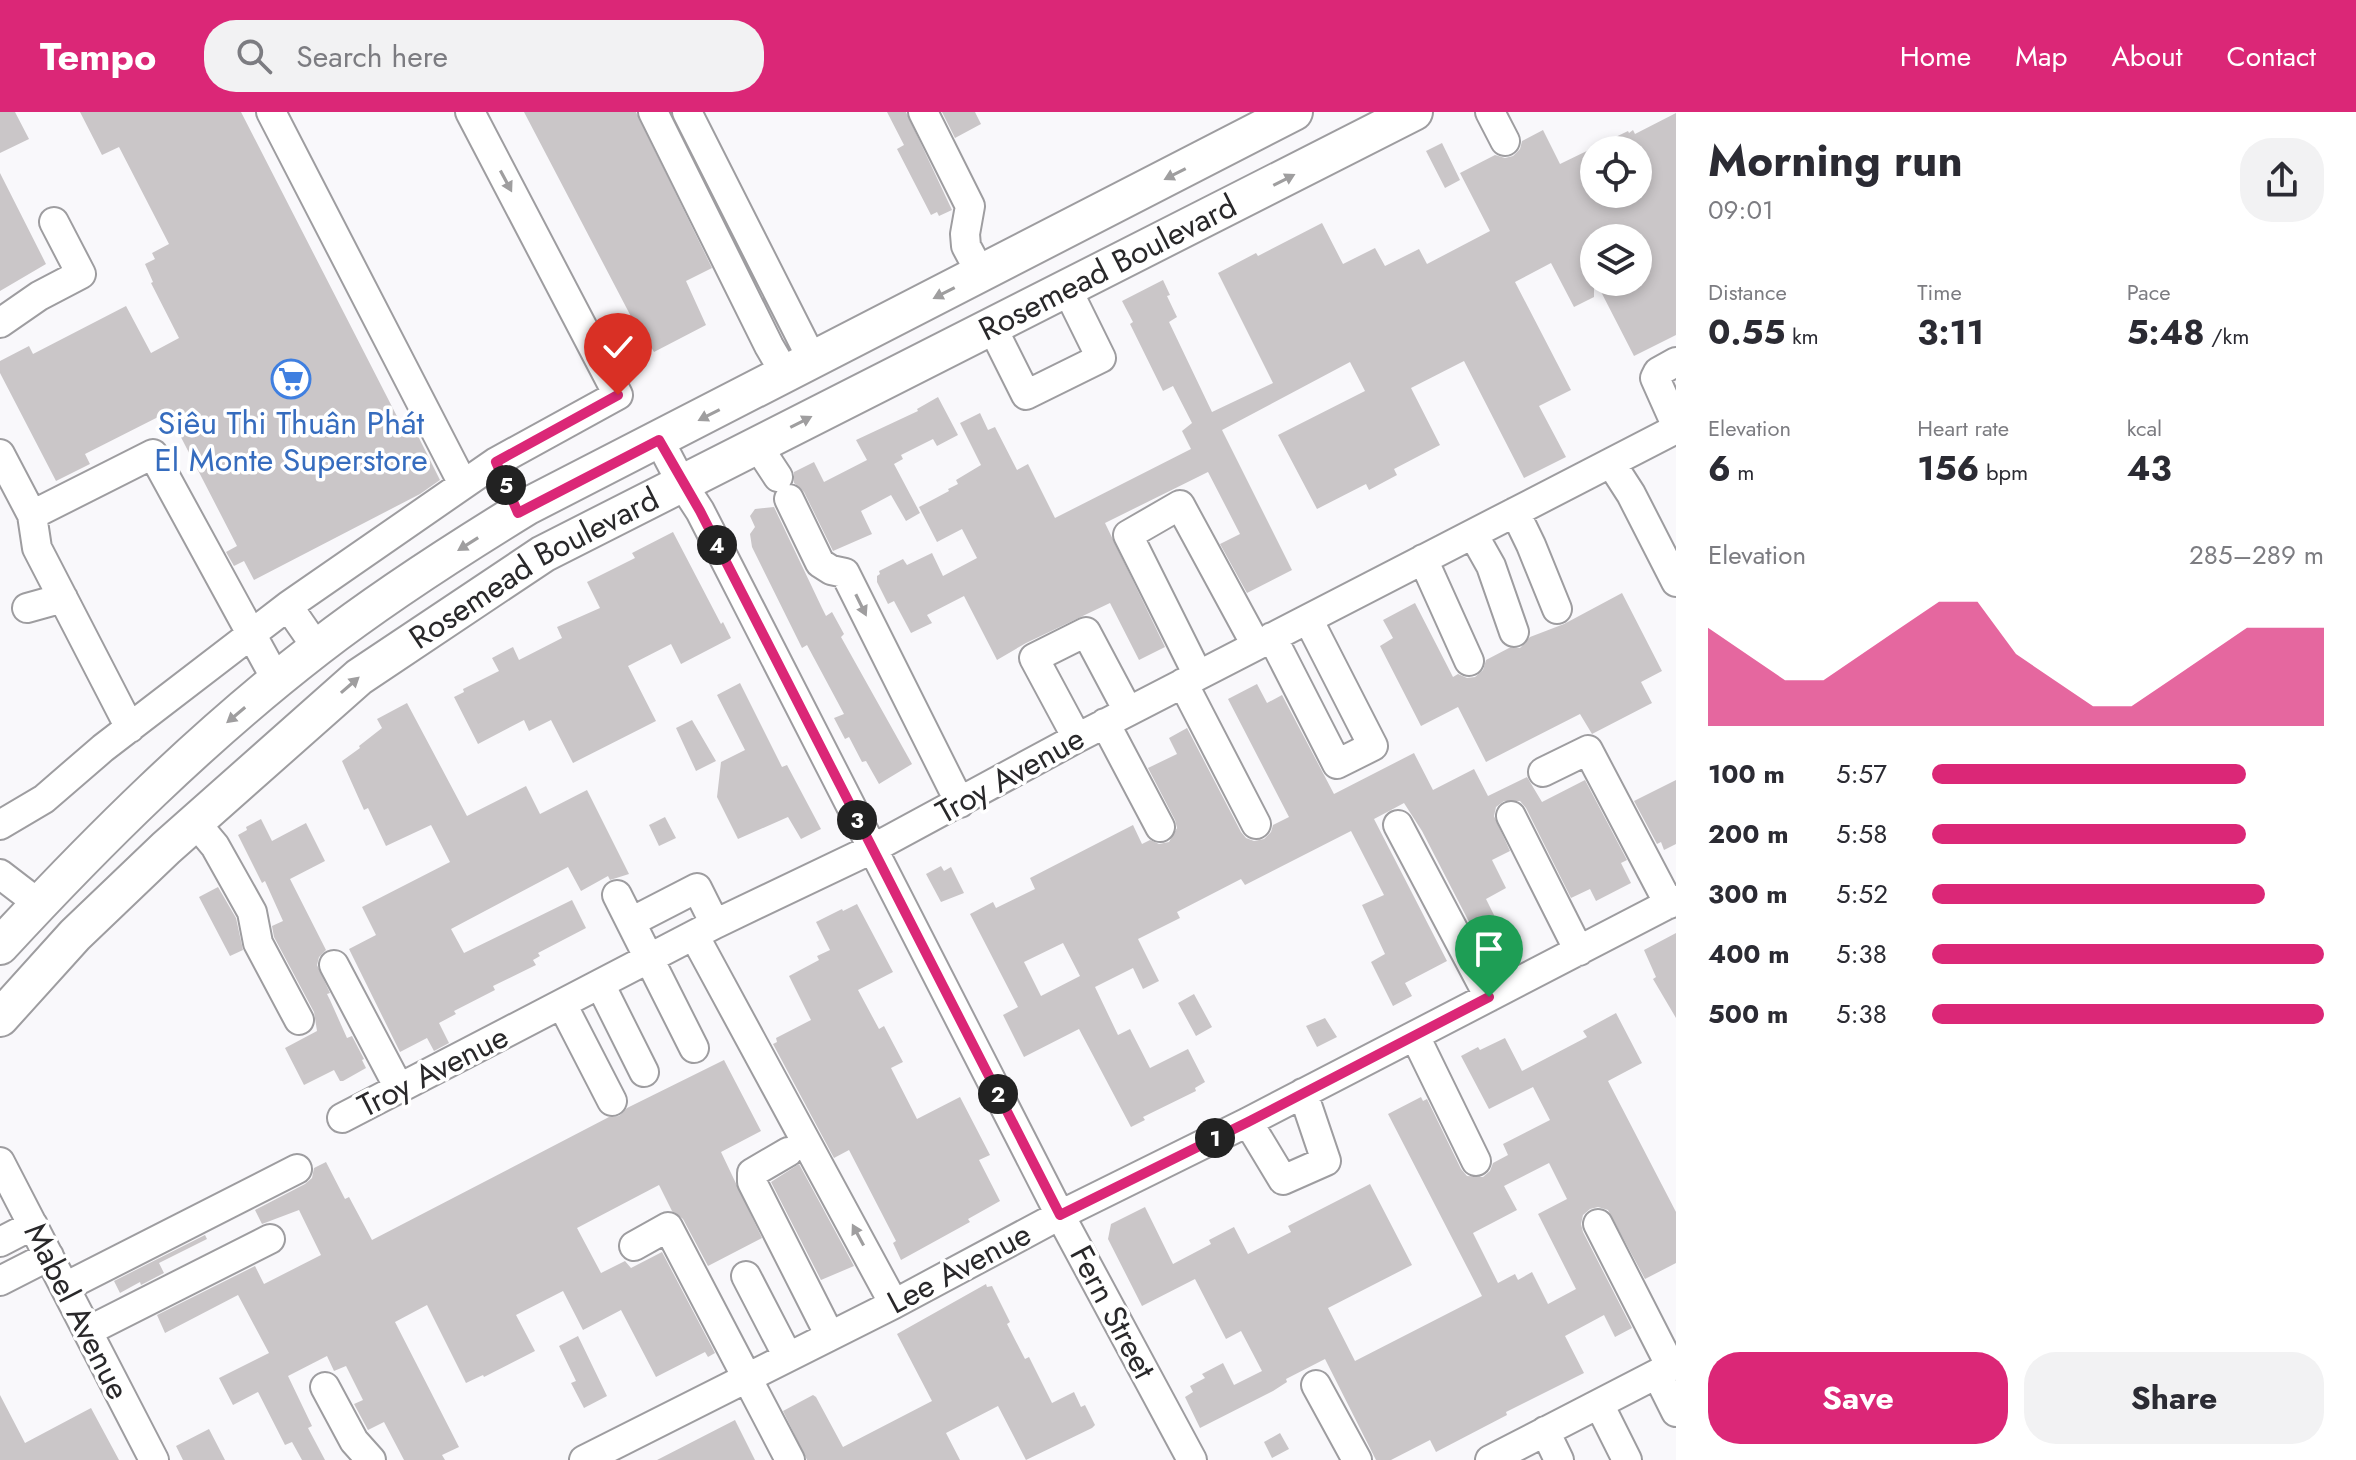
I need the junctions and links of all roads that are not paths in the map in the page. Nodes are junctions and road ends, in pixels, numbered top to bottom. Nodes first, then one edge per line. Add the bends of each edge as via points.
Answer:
1 (271, 112) edge
2 (470, 112) edge
3 (653, 112) edge
4 (687, 112) edge
5 (715, 112) edge
6 (923, 112) edge
7 (1414, 112) edge
8 (1490, 112) edge
9 (1273, 117) edge
10 (700, 139) junction
11 (1505, 141) dead end
12 (54, 222) dead end
13 (981, 274) junction
14 (1067, 289) junction
15 (0, 323) edge
16 (992, 327) junction
17 (1676, 362) edge
18 (800, 368) junction
19 (1676, 427) edge
20 (659, 440) junction
21 (757, 445) junction
22 (0, 454) edge
23 (496, 462) junction
24 (1611, 463) junction
25 (681, 482) junction
26 (463, 484) junction
27 (1515, 512) junction
28 (518, 513) junction
29 (32, 515) junction
30 (1473, 534) junction
31 (1423, 559) junction
32 (1676, 582) edge
33 (63, 598) junction
34 (288, 606) junction
35 (27, 608) dead end
36 (1557, 609) dead end
37 (1308, 619) junction
38 (1514, 632) dead end
39 (251, 634) junction
40 (1264, 641) junction
41 (317, 648) junction
42 (1469, 661) dead end
43 (1190, 679) junction
44 (277, 681) junction
45 (318, 713) junction
46 (1116, 717) junction
47 (130, 728) junction
48 (1077, 738) junction
49 (1543, 772) dead end
50 (960, 803) junction
51 (1511, 816) dead end
52 (195, 822) junction
53 (1256, 824) dead end
54 (0, 825) edge
55 (1398, 825) dead end
56 (1160, 827) dead end
57 (872, 849) junction
58 (0, 874) edge
59 (617, 895) dead end
60 (1673, 902) edge
61 (39, 904) junction
62 (631, 922) junction
63 (705, 930) junction
64 (0, 946) edge
65 (1579, 951) junction
66 (649, 958) junction
67 (334, 965) dead end
68 (600, 984) junction
69 (0, 997) edge
70 (1489, 997) junction
71 (562, 1004) junction
72 (0, 1018) edge
73 (299, 1020) dead end
74 (1415, 1036) junction
75 (694, 1048) dead end
76 (644, 1072) dead end
77 (399, 1088) junction
78 (1303, 1093) junction
79 (612, 1101) dead end
80 (342, 1118) dead end
81 (1248, 1122) junction
82 (788, 1152) dead end
83 (1476, 1161) dead end
84 (0, 1162) edge
85 (297, 1169) dead end
86 (1060, 1215) junction
87 (1598, 1224) dead end
88 (33, 1225) junction
89 (270, 1239) dead end
90 (0, 1242) edge
91 (634, 1246) dead end
92 (49, 1256) junction
93 (746, 1276) dead end
94 (0, 1281) edge
95 (65, 1287) junction
96 (894, 1304) junction
97 (88, 1331) junction
98 (830, 1336) junction
99 (788, 1357) junction
100 (1668, 1368) edge
101 (748, 1377) junction
102 (1316, 1385) dead end
103 (325, 1387) dead end
104 (1599, 1404) junction
105 (1676, 1412) edge
106 (1545, 1431) junction
107 (1495, 1459) edge
108 (154, 1460) edge
109 (371, 1460) edge
110 (584, 1460) edge
111 (790, 1460) edge
112 (1192, 1460) edge
113 (1357, 1460) edge
114 (1559, 1460) edge
115 (1627, 1460) edge

1 - 26 street
2 -> 23 street via 618,395
3 - 18 street via 769,346
4 - 10 street
5 - 10 street
6 - 13 street via 970,206 966,246
14 -> 7 main road, Rosemead Boulevard
8 - 11 street
9 -> 13 main road, Rosemead Boulevard
10 - 18 street
12 - 15 street via 81,274
13 -> 18 main road, Rosemead Boulevard
14 - 16 main road, Rosemead Boulevard
14 - 16 street via 1101,358 1026,395
21 -> 16 main road, Rosemead Boulevard
17 - 19 street via 1655,378
18 -> 20 main road, Rosemead Boulevard
19 - 24 street, Troy Avenue
20 - 25 street, Fern Street
20 - 28 main road, Rosemead Boulevard
21 - 25 main road, Rosemead Boulevard
21 -> 50 street via 820,563 845,573
22 - 29 street
23 - 26 street
23 - 28 street
24 - 27 street, Troy Avenue
24 - 32 street
45 -> 25 main road, Rosemead Boulevard via 359,677 543,554
25 - 57 street, Fern Street
26 - 34 street
27 - 30 street, Troy Avenue
27 - 36 street
28 -> 41 main road, Rosemead Boulevard via 415,577
29 - 33 street via 37,548
29 - 39 street via 153,454
30 - 31 street, Troy Avenue
30 - 38 street via 1491,566
31 - 37 street, Troy Avenue
31 - 42 street
33 - 35 street
33 - 47 street
34 - 39 street
34 - 41 street
37 - 40 street, Troy Avenue
37 - 40 street via 1373,746 1337,764
39 - 44 street
39 - 47 street
40 - 43 street, Troy Avenue
40 - 43 street via 1180,505 1128,535
41 - 44 main road, Rosemead Boulevard
43 - 46 street, Troy Avenue
43 - 53 street
44 -> 61 main road, Rosemead Boulevard via 211,736
45 - 52 main road, Rosemead Boulevard
45 - 61 main road via 270,731 213,777 94,897 61,911
46 - 48 street, Troy Avenue
46 - 48 street via 1086,632 1034,658
46 - 56 street
47 - 54 street via 44,799
48 - 50 street, Troy Avenue
49 - 60 street via 1588,750
50 - 57 street, Troy Avenue
51 - 65 street
52 - 72 main road, Rosemead Boulevard via 75,935
52 - 73 street via 215,846 252,912 258,943
55 - 70 street
57 - 63 street, Troy Avenue
57 - 86 street, Fern Street
58 - 61 street
59 - 62 street
60 - 65 street, Lee Avenue
61 - 64 main road, Rosemead Boulevard
61 - 69 main road via 46,944
62 - 63 street via 697,888
62 - 66 street
63 - 66 street, Troy Avenue
96 -> 63 street via 793,1116
65 - 70 street, Lee Avenue
66 - 68 street, Troy Avenue
66 - 75 street
67 - 77 street
68 - 71 street, Troy Avenue
68 - 76 street
70 - 74 street, Lee Avenue
71 - 77 street, Troy Avenue
71 - 79 street
74 - 78 street, Lee Avenue
74 - 83 street
77 - 80 street, Troy Avenue
78 - 81 street, Lee Avenue
78 - 81 street via 1326,1161 1283,1180
81 - 86 street, Lee Avenue
82 - 98 street via 752,1173 752,1182
84 - 88 street, Mabel Avenue
85 - 95 street
86 - 96 street, Lee Avenue
86 - 112 street, Fern Street
87 - 100 street
88 - 90 street
88 - 92 street, Mabel Avenue
89 - 97 street
91 - 101 street via 668,1227
92 - 94 street
92 - 95 street, Mabel Avenue
93 - 99 street
95 - 97 street, Mabel Avenue
96 - 98 street, Lee Avenue
97 - 108 street, Mabel Avenue
98 - 99 street, Lee Avenue
99 - 101 street, Lee Avenue
100 - 104 street
100 - 105 street
101 - 110 street, Lee Avenue
101 - 111 street
102 - 113 street
103 - 109 street via 354,1441
104 - 106 street
104 - 115 street
106 - 107 street
106 - 114 street

